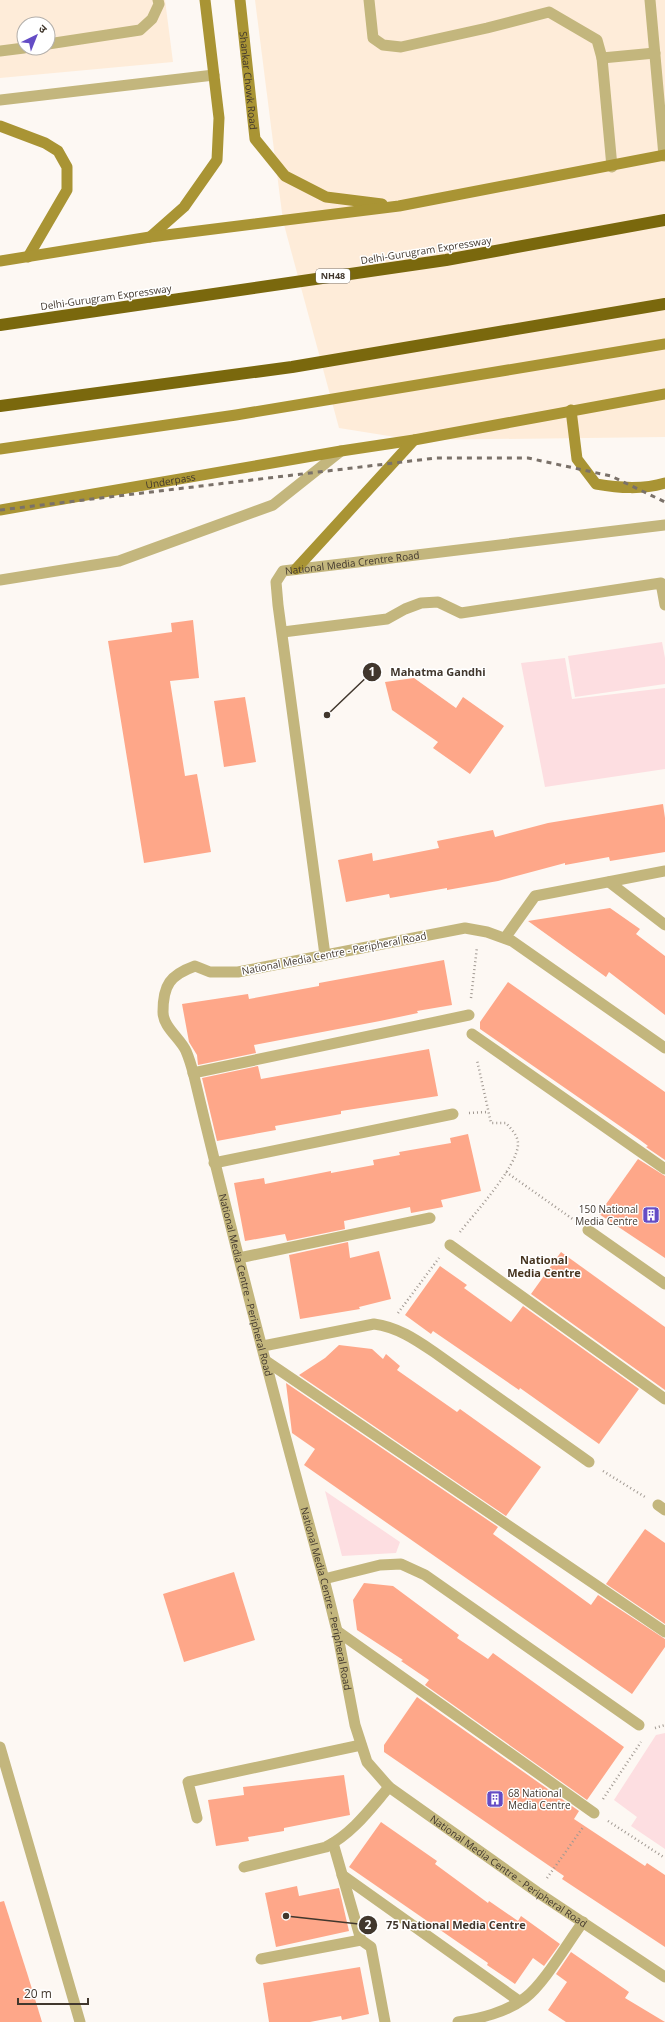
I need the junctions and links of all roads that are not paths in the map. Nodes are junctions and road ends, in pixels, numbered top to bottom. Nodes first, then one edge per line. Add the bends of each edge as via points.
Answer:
1 (158, 0) edge
2 (205, 0) edge
3 (240, 0) edge
4 (369, 0) edge
5 (650, 0) edge
6 (56, 43) edge
7 (16, 49) edge
8 (0, 51) edge
9 (655, 53) junction
10 (602, 58) junction
11 (214, 75) junction
12 (0, 100) edge
13 (0, 126) edge
14 (665, 155) edge
15 (612, 167) junction
16 (399, 206) junction
17 (665, 220) edge
18 (150, 237) junction
19 (28, 257) junction
20 (0, 261) edge
21 (665, 304) edge
22 (0, 325) edge
23 (665, 344) edge
24 (665, 394) edge
25 (0, 406) edge
26 (571, 410) junction
27 (414, 440) junction
28 (0, 449) edge
29 (341, 451) junction
30 (665, 483) edge
31 (0, 510) edge
32 (665, 525) edge
33 (296, 569) junction
34 (0, 580) edge
35 (665, 605) edge
36 (283, 632) junction
37 (665, 871) edge
38 (609, 882) junction
39 (665, 925) edge
40 (505, 938) junction
41 (325, 955) junction
42 (469, 1015) road end
43 (472, 1034) road end
44 (665, 1048) edge
45 (193, 1073) junction
46 (453, 1114) dead end
47 (214, 1163) junction
48 (665, 1169) edge
49 (430, 1218) dead end
50 (588, 1230) road end
51 (450, 1245) road end
52 (239, 1258) junction
53 (665, 1284) edge
54 (263, 1346) junction
55 (266, 1361) junction
56 (665, 1400) edge
57 (589, 1462) road end
58 (324, 1579) junction
59 (337, 1632) junction
60 (665, 1632) edge
61 (639, 1725) dead end
62 (361, 1745) junction
63 (0, 1747) edge
64 (389, 1787) junction
65 (594, 1813) road end
66 (197, 1818) dead end
67 (333, 1843) junction
68 (244, 1867) dead end
69 (342, 1875) junction
70 (583, 1922) junction
71 (361, 1940) junction
72 (261, 1959) dead end
73 (665, 1977) edge
74 (519, 2001) junction
75 (80, 2022) edge
76 (385, 2022) edge
77 (458, 2022) edge

1 - 6 street via 159,4 152,19 140,30
2 - 11 main road
3 - 16 main road, Shankar Chowk Road via 255,139 285,176 326,197
4 - 10 street via 373,38 383,45 401,46 549,12 597,40
5 - 9 street
7 - 8 street
9 - 10 street
9 - 14 street
10 - 15 street
11 - 12 street
11 - 18 main road via 219,118 217,160 184,207
13 - 19 main road via 45,143 58,151 67,167 67,190
14 - 15 main road
15 - 16 main road
16 - 18 main road
17 - 22 highway, Delhi-Gurugram Expressway / NH48 via 446,260
18 - 19 main road
19 - 20 main road
21 - 25 highway via 292,367
23 - 28 main road via 236,415
24 - 26 main road, Underpass
26 - 27 main road, Underpass
26 - 30 main road via 577,459 596,484 621,488
27 - 29 main road, Underpass
27 - 33 main road
29 - 31 main road, Underpass
29 - 34 street via 273,505 119,561
32 - 33 street, National Media Crentre Road
33 - 36 street, National Media Crentre Road via 282,571 276,582
35 - 36 street via 662,583 461,613 438,602 421,603 387,619
36 - 41 street, National Media Crentre Road
37 - 38 street
38 - 39 street
38 - 40 street via 535,896
40 - 41 street, National Media Centre - Peripheral Road via 465,928
40 - 44 street, National Media Centre - Peripheral Road
41 - 45 street, National Media Centre - Peripheral Road via 238,972 210,972 195,966 178,972 165,988 163,1014 172,1033 186,1050
42 - 45 street
43 - 48 street
45 - 47 street, National Media Centre - Peripheral Road
46 - 47 street
47 - 52 street, National Media Centre - Peripheral Road
49 - 52 street
50 - 53 street
51 - 56 street
52 - 54 street, National Media Centre - Peripheral Road
54 - 55 street, National Media Centre - Peripheral Road
54 - 57 street via 374,1324 388,1326 434,1352
55 - 58 street, National Media Centre - Peripheral Road
55 - 60 street
58 - 59 street, National Media Centre - Peripheral Road
58 - 61 street via 380,1565 401,1564 425,1575
59 - 62 street, National Media Centre - Peripheral Road
59 - 65 street
62 - 64 street, National Media Centre - Peripheral Road via 367,1762
62 - 66 street via 188,1782
63 - 75 street
64 - 67 street via 359,1822 343,1838
64 - 70 street, National Media Centre - Peripheral Road
67 - 68 street via 326,1847
67 - 69 street
69 - 71 street
69 - 74 street
70 - 73 street, National Media Centre - Peripheral Road
70 - 74 street via 540,1982
71 - 72 street
71 - 76 street via 370,1947
74 - 77 street via 507,2009

